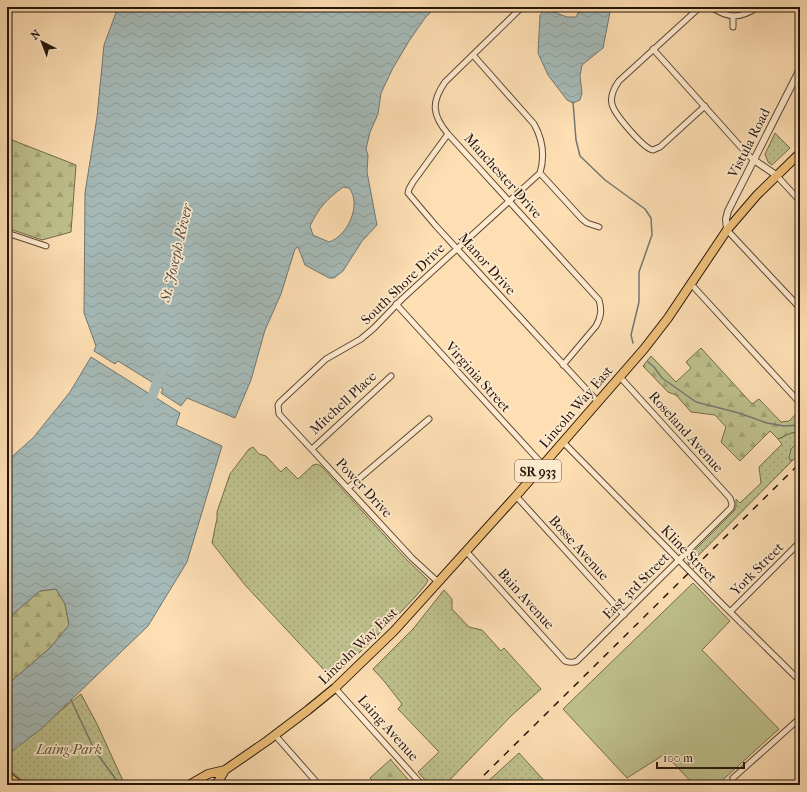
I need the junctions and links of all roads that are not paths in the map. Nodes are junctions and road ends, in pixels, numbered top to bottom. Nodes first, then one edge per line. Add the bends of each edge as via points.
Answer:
1 (522, 7) edge
2 (700, 7) edge
3 (711, 7) edge
4 (758, 7) edge
5 (733, 17) junction
6 (733, 27) dead end
7 (654, 49) junction
8 (473, 55) junction
9 (800, 70) edge
10 (705, 106) junction
11 (448, 134) junction
12 (800, 153) edge
13 (754, 160) junction
14 (540, 173) junction
15 (776, 175) junction
16 (509, 201) junction
17 (800, 201) edge
18 (599, 227) dead end
19 (727, 230) junction
20 (7, 232) edge
21 (46, 246) dead end
22 (457, 249) junction
23 (691, 284) junction
24 (396, 304) junction
25 (800, 308) edge
26 (563, 365) junction
27 (391, 376) dead end
28 (620, 377) junction
29 (598, 402) junction
30 (800, 403) edge
31 (278, 405) joint
32 (430, 419) dead end
33 (563, 442) junction
34 (312, 449) junction
35 (543, 465) junction
36 (348, 488) junction
37 (516, 496) junction
38 (732, 504) joint
39 (800, 542) edge
40 (466, 551) junction
41 (679, 560) junction
42 (438, 582) junction
43 (730, 612) junction
44 (624, 615) junction
45 (569, 662) joint
46 (800, 681) edge
47 (335, 688) junction
48 (800, 718) edge
49 (275, 735) junction
50 (225, 770) junction
51 (7, 776) edge
52 (733, 778) dead end
53 (18, 785) edge
54 (189, 785) edge
55 (214, 785) edge
56 (320, 785) edge
57 (422, 785) edge

1 - 8 street, Manchester Drive
2 - 7 street
3 - 5 street
4 - 5 street
5 - 6 street
7 - 10 street
7 - 10 street via 619,81 612,95 615,112 645,147 653,150 660,147
8 - 11 street, Manchester Drive via 438,92 436,113
8 - 14 street via 534,124 543,146
9 - 13 street, Vistula Road
10 - 13 street
11 - 16 street, Manchester Drive
11 - 22 street, Manor Drive via 413,182 408,193
12 - 15 main road, Lincoln Way East / SR 933
13 - 15 street
13 - 19 street, Vistula Road via 728,212
14 - 16 street, South Shore Drive
14 - 18 street via 582,219
15 - 17 street
15 - 19 main road, Lincoln Way East / SR 933
16 - 22 street, South Shore Drive
16 - 26 street, Manchester Drive via 592,292 601,306 600,319 596,326
19 - 23 main road, Lincoln Way East / SR 933
19 - 25 street
20 - 21 street
22 - 24 street, South Shore Drive
22 - 26 street, Manor Drive
23 - 28 main road, Lincoln Way East / SR 933 via 656,334
23 - 30 street
24 - 31 street, South Shore Drive via 367,335 326,359
24 - 35 street, Virginia Street
26 - 29 street, Manor Drive
27 - 34 street, Mitchell Place
28 - 29 main road, Lincoln Way East / SR 933
28 - 38 street, Roseland Avenue via 728,496
29 - 33 main road, Lincoln Way East / SR 933
31 - 34 street, Power Drive via 279,414
32 - 36 street
33 - 35 main road, Lincoln Way East / SR 933
33 - 41 street, Kline Street
34 - 36 street, Power Drive
35 - 37 main road, Lincoln Way East / SR 933
36 - 42 street, Power Drive via 412,558
37 - 40 main road, Lincoln Way East / SR 933
37 - 44 street, Bosse Avenue
38 - 41 street, East 3rd Street via 731,508
39 - 43 street, York Street
40 - 42 main road, Lincoln Way East / SR 933
40 - 45 street, Bain Avenue via 565,661
41 - 43 street, Kline Street
41 - 44 street, East 3rd Street
42 - 47 main road, Lincoln Way East / SR 933 via 394,631
43 - 46 street, Kline Street
44 - 45 street, East 3rd Street via 577,661
47 - 49 main road, Lincoln Way East / SR 933
47 - 57 street, Laing Avenue
48 - 52 street
49 - 50 main road, Lincoln Way East / SR 933
49 - 56 street
50 - 54 main road, Lincoln Way East / SR 933 via 208,774
50 - 55 main road, Lincoln Way East / SR 933
51 - 53 highway

